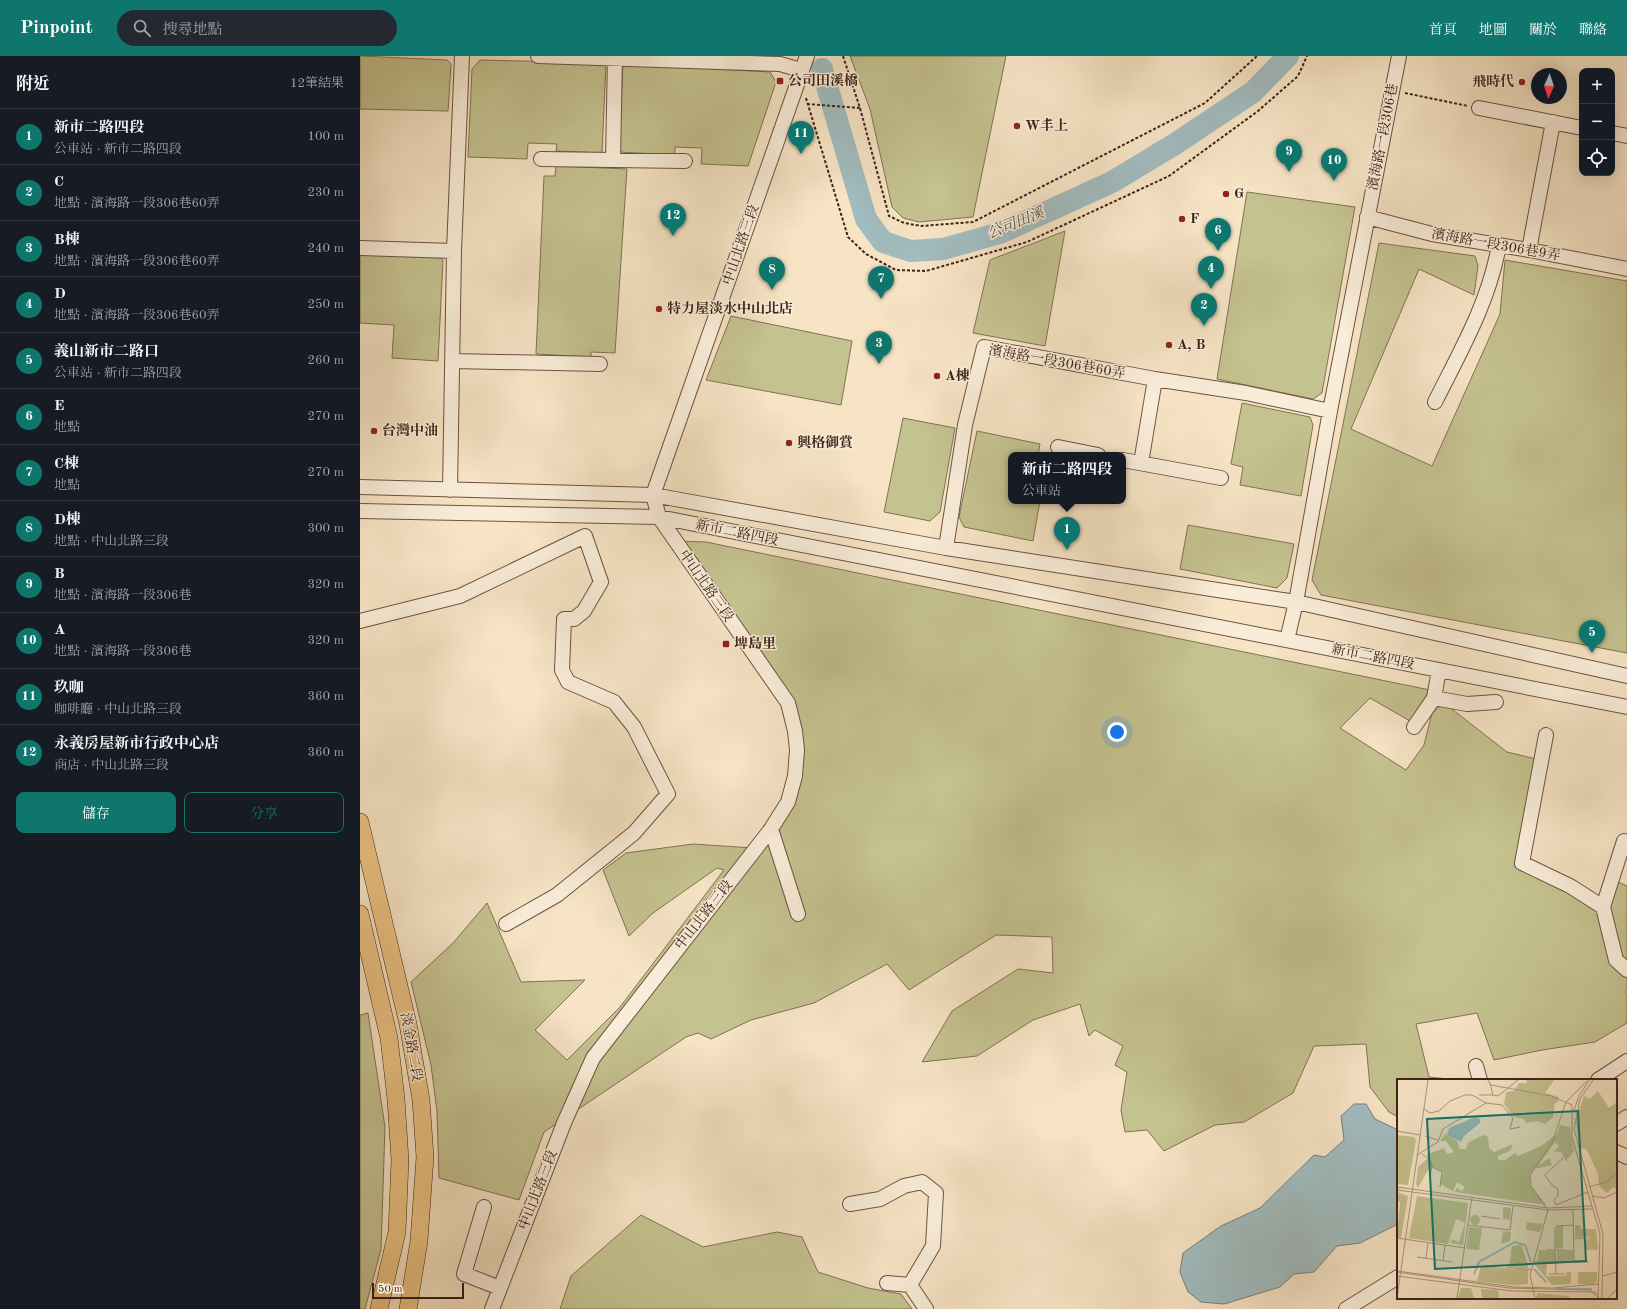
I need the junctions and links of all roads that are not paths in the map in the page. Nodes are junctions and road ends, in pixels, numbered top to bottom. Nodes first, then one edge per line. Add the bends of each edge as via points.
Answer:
1 (462, 56) edge
2 (538, 56) edge
3 (807, 56) edge
4 (1399, 56) edge
5 (615, 57) edge
6 (801, 70) junction
7 (1479, 108) road end
8 (1553, 122) junction
9 (1579, 127) edge
10 (1615, 134) edge
11 (1627, 136) edge
12 (541, 159) dead end
13 (613, 160) junction
14 (685, 161) dead end
15 (1366, 217) junction
16 (1499, 245) junction
17 (360, 248) edge
18 (1529, 250) junction
19 (454, 251) junction
20 (1627, 269) edge
21 (453, 361) junction
22 (600, 364) dead end
23 (1155, 379) junction
24 (1435, 402) dead end
25 (1330, 411) junction
26 (1058, 447) dead end
27 (1083, 452) edge
28 (1126, 460) edge
29 (1141, 463) junction
30 (1221, 478) dead end
31 (360, 487) edge
32 (450, 490) junction
33 (653, 495) junction
34 (360, 511) edge
35 (584, 516) junction
36 (659, 517) junction
37 (585, 536) junction
38 (946, 548) junction
39 (1296, 602) junction
40 (360, 621) edge
41 (1287, 640) junction
42 (1439, 670) junction
43 (1627, 676) edge
44 (1434, 698) junction
45 (1496, 702) dead end
46 (1627, 706) edge
47 (1414, 727) dead end
48 (1546, 735) dead end
49 (360, 822) edge
50 (771, 829) junction
51 (1624, 841) dead end
52 (1603, 907) junction
53 (360, 914) edge
54 (798, 914) dead end
55 (506, 924) dead end
56 (1627, 970) edge
57 (1627, 1062) edge
58 (1476, 1066) dead end
59 (1480, 1079) edge
60 (1600, 1079) edge
61 (1627, 1117) edge
62 (1617, 1123) edge
63 (1617, 1152) edge
64 (1627, 1157) edge
65 (850, 1204) dead end
66 (484, 1207) dead end
67 (413, 1274) junction
68 (1397, 1278) edge
69 (887, 1283) dead end
70 (910, 1286) junction
71 (500, 1288) junction
72 (379, 1309) edge
73 (401, 1309) edge
74 (408, 1309) edge
75 (492, 1309) edge
76 (926, 1309) edge
77 (1346, 1309) edge

1 - 19 street
2 - 5 street
3 - 6 street, 中山北路三段
4 - 15 street, 濱海路一段306巷
5 - 6 street via 780,64
5 - 13 street
6 - 33 street, 中山北路三段
7 - 8 street
8 - 9 street
8 - 18 street
10 - 11 street
12 - 13 street
13 - 14 street
15 - 16 street, 濱海路一段306巷9弄 via 1432,234
15 - 25 street, 濱海路一段306巷
16 - 18 street, 濱海路一段306巷9弄
16 - 24 street via 1495,268 1480,313
17 - 19 street
18 - 20 street, 濱海路一段306巷9弄
19 - 21 street
21 - 22 street
21 - 32 street
23 - 25 street, 濱海路一段306巷60弄 via 1246,393
23 - 29 street
23 - 38 street, 濱海路一段306巷60弄 via 984,347 965,425
25 - 39 street, 濱海路一段306巷
26 - 27 street
28 - 29 street
29 - 30 street
31 - 32 street, 新市二路四段
32 - 33 street, 新市二路四段
33 - 36 street, 中山北路三段
33 - 38 street, 新市二路四段
34 - 35 street, 新市二路四段
35 - 36 street, 新市二路四段
35 - 37 street
36 - 41 street, 新市二路四段
36 - 50 street, 中山北路三段 via 788,703 797,750 795,776 788,802
37 - 40 street via 460,596
37 - 55 street via 601,582 584,611 574,619 564,619 562,670 568,682 614,702 634,727 674,793 634,833 557,895
38 - 39 street, 新市二路四段
39 - 41 street, 濱海路一段306巷
39 - 43 street, 新市二路四段
41 - 42 street, 新市二路四段
42 - 44 street
42 - 46 street, 新市二路四段
44 - 45 street via 1467,704
44 - 47 street
48 - 52 street via 1522,863 1570,886
49 - 67 main road, 淡金路二段 via 408,1024 421,1100 425,1156 419,1241
50 - 54 street
50 - 71 street, 中山北路三段 via 593,1058 564,1123
51 - 52 street
52 - 56 street via 1616,960
53 - 72 main road, 淡金路二段 via 389,1038 400,1160 397,1232
57 - 60 street
58 - 59 street
61 - 62 street
63 - 64 street
65 - 70 street via 880,1199 904,1186 922,1182 936,1193 933,1246
66 - 71 street via 464,1274
67 - 73 main road
67 - 74 main road
68 - 77 street
69 - 70 street
70 - 76 street
71 - 75 street, 中山北路三段

